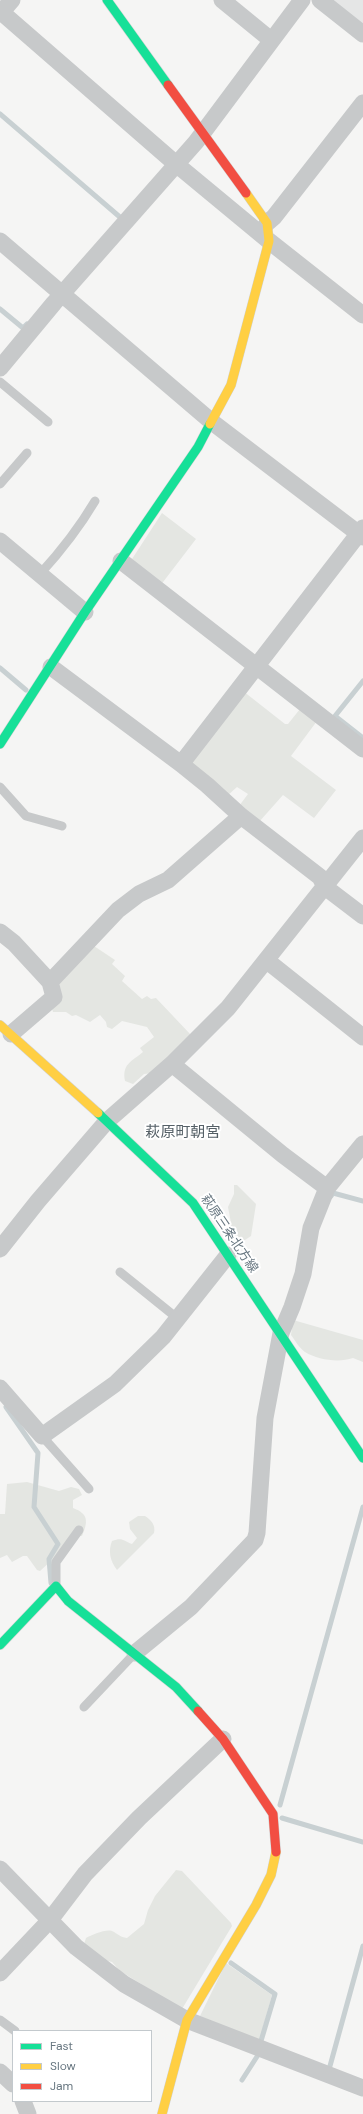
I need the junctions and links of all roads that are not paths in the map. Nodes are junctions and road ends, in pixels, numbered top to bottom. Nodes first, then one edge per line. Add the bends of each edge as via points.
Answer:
1 (107, 0) edge
2 (222, 0) edge
3 (302, 0) edge
4 (320, 0) edge
5 (3, 9) edge
6 (363, 34) edge
7 (271, 40) junction
8 (363, 103) edge
9 (203, 131) junction
10 (176, 164) junction
11 (266, 224) junction
12 (0, 241) edge
13 (269, 242) junction
14 (62, 295) junction
15 (363, 315) edge
16 (0, 368) edge
17 (0, 382) edge
18 (48, 422) dead end
19 (212, 422) junction
20 (27, 453) dead end
21 (0, 484) edge
22 (95, 501) dead end
23 (362, 533) edge
24 (0, 541) edge
25 (121, 562) junction
26 (40, 574) junction
27 (85, 612) junction
28 (51, 667) junction
29 (255, 667) junction
30 (0, 744) edge
31 (363, 749) edge
32 (181, 764) junction
33 (0, 787) edge
34 (241, 816) junction
35 (62, 826) dead end
36 (363, 838) edge
37 (325, 887) junction
38 (363, 916) edge
39 (0, 932) edge
40 (266, 960) junction
41 (50, 982) junction
42 (4, 1032) edge
43 (363, 1037) edge
44 (172, 1064) junction
45 (106, 1121) junction
46 (363, 1144) edge
47 (327, 1188) junction
48 (0, 1249) edge
49 (228, 1255) junction
50 (120, 1272) dead end
51 (177, 1318) junction
52 (281, 1333) junction
53 (0, 1388) edge
54 (42, 1436) junction
55 (363, 1458) edge
56 (88, 1489) dead end
57 (79, 1530) dead end
58 (56, 1586) junction
59 (0, 1646) edge
60 (135, 1653) junction
61 (84, 1707) dead end
62 (224, 1739) junction
63 (0, 1869) edge
64 (50, 1920) junction
65 (0, 1973) edge
66 (0, 2020) edge
67 (187, 2020) junction
68 (15, 2030) edge
69 (0, 2072) edge
70 (12, 2083) edge
71 (363, 2088) edge
72 (23, 2102) edge
73 (165, 2112) edge
74 (28, 2114) edge

1 - 9 street
2 - 7 street
3 - 7 street
4 - 6 street
5 - 10 street
7 - 9 street
8 - 11 street
9 - 10 street
9 - 11 street
10 - 13 street
10 - 14 street
11 - 13 street
12 - 14 street
13 - 15 street
13 - 19 street via 231,385
14 - 16 street
14 - 19 street
17 - 18 lane
19 - 23 street
19 - 25 street
20 - 21 lane
22 - 26 lane via 80,527
23 - 29 street
24 - 26 street
25 - 27 street
25 - 29 street
26 - 27 street
27 - 28 street
28 - 30 street
28 - 32 street
29 - 31 street
29 - 32 street
32 - 34 street
33 - 35 lane via 26,816
34 - 37 street via 320,877
34 - 41 street via 168,880 139,894 118,910
36 - 37 street
37 - 38 street
37 - 40 street
39 - 41 street via 14,943
40 - 43 street
40 - 44 street via 228,1008
41 - 42 street via 54,997
42 - 45 street, 萩原三条北方線
44 - 45 street
44 - 47 street
45 - 48 street
45 - 49 street, 萩原三条北方線 via 193,1203
46 - 47 street
47 - 52 street via 311,1228 303,1274
49 - 51 street
49 - 52 street, 萩原三条北方線
50 - 51 lane
51 - 54 street via 162,1337 115,1384
52 - 55 street, 萩原三条北方線
52 - 60 street via 265,1418 255,1540 191,1607
53 - 54 street
54 - 56 lane
57 - 58 lane via 56,1562
58 - 59 street
58 - 60 street via 68,1601
60 - 61 lane
60 - 62 street via 176,1687
62 - 64 street via 139,1818 85,1874
62 - 67 street via 272,1814 277,1849 271,1875 256,1904
63 - 64 street
64 - 65 street
64 - 67 street via 99,1966 124,1984
66 - 68 lane
67 - 71 street
67 - 73 street
69 - 70 street
72 - 74 street

